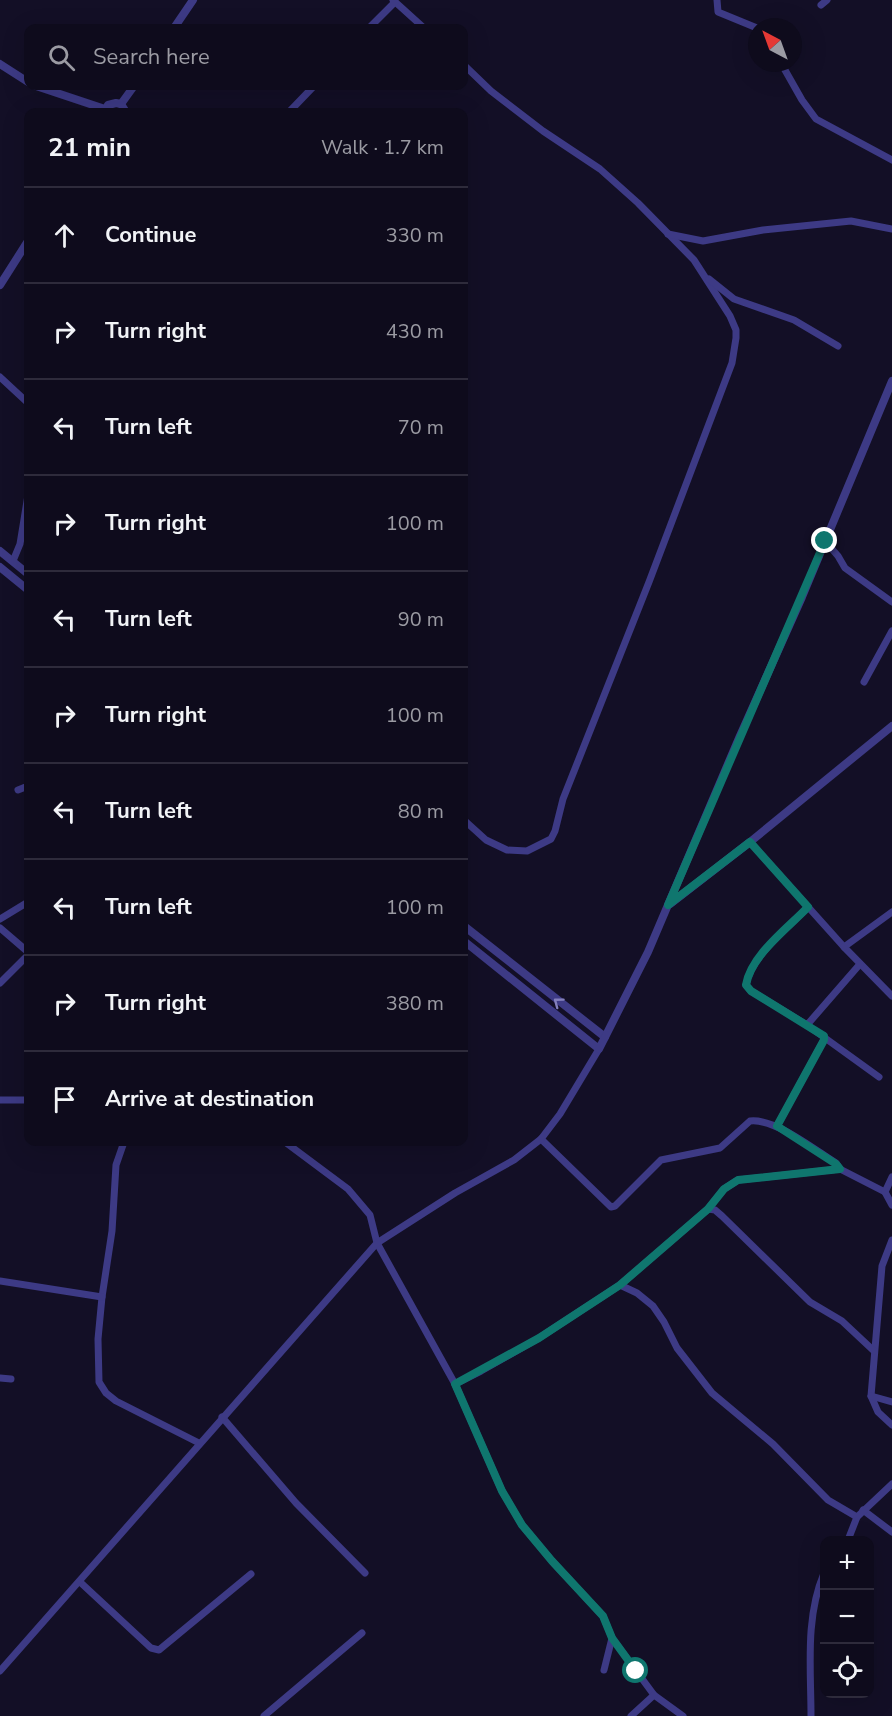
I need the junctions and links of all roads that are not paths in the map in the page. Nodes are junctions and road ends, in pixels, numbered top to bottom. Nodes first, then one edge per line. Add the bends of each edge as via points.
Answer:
1 (193, 0) edge
2 (717, 0) edge
3 (394, 1) edge
4 (177, 24) edge
5 (373, 24) edge
6 (420, 24) edge
7 (748, 24) edge
8 (0, 64) edge
9 (468, 69) edge
10 (786, 72) edge
11 (24, 79) edge
12 (47, 90) edge
13 (131, 90) edge
14 (310, 90) edge
15 (121, 104) junction
16 (97, 108) edge
17 (108, 108) edge
18 (124, 108) edge
19 (293, 108) edge
20 (892, 160) edge
21 (892, 229) edge
22 (668, 234) junction
23 (24, 247) edge
24 (705, 275) junction
25 (0, 285) edge
26 (838, 346) dead end
27 (0, 377) edge
28 (892, 381) edge
29 (24, 399) edge
30 (24, 520) edge
31 (825, 541) junction
32 (0, 551) edge
33 (13, 561) junction
34 (0, 567) edge
35 (24, 571) edge
36 (24, 587) edge
37 (892, 602) edge
38 (892, 632) edge
39 (864, 682) dead end
40 (892, 726) edge
41 (24, 788) edge
42 (18, 790) dead end
43 (468, 824) edge
44 (750, 842) junction
45 (24, 904) edge
46 (668, 905) junction
47 (808, 907) junction
48 (892, 912) edge
49 (0, 919) edge
50 (0, 928) edge
51 (468, 929) edge
52 (468, 943) edge
53 (844, 947) junction
54 (24, 949) edge
55 (24, 957) edge
56 (860, 964) junction
57 (0, 983) edge
58 (892, 996) edge
59 (807, 1024) junction
60 (824, 1036) junction
61 (605, 1037) junction
62 (598, 1049) junction
63 (879, 1077) dead end
64 (0, 1100) edge
65 (24, 1100) edge
66 (777, 1126) junction
67 (541, 1139) junction
68 (123, 1146) edge
69 (290, 1146) edge
70 (840, 1169) junction
71 (892, 1178) edge
72 (885, 1192) junction
73 (892, 1205) edge
74 (708, 1209) junction
75 (892, 1240) edge
76 (377, 1243) junction
77 (0, 1281) edge
78 (620, 1285) junction
79 (102, 1297) junction
80 (874, 1350) junction
81 (0, 1378) edge
82 (11, 1379) dead end
83 (455, 1384) junction
84 (871, 1396) junction
85 (892, 1402) edge
86 (222, 1417) junction
87 (892, 1425) edge
88 (200, 1443) junction
89 (892, 1484) edge
90 (863, 1510) junction
91 (856, 1517) junction
92 (892, 1532) edge
93 (849, 1536) edge
94 (365, 1573) dead end
95 (251, 1574) dead end
96 (80, 1582) junction
97 (820, 1586) edge
98 (362, 1633) dead end
99 (612, 1638) junction
100 (604, 1670) dead end
101 (0, 1671) edge
102 (654, 1695) junction
103 (264, 1716) edge
104 (631, 1716) edge
105 (683, 1716) edge
106 (811, 1716) edge

1 - 4 street
2 - 7 street via 718,12
3 - 5 street
3 - 6 street
8 - 11 street
9 - 22 street via 543,131 600,169
10 - 20 street via 816,119
12 - 16 street
13 - 15 street
14 - 19 street
15 - 17 street via 112,103
15 - 18 street
21 - 22 street via 850,222 703,241
22 - 24 street
23 - 25 street
24 - 26 street via 734,299 794,321
24 - 43 street via 736,330 732,363 563,799 555,831 551,839 526,851 507,850 486,840
27 - 29 street
28 - 31 street
30 - 33 street
31 - 37 street via 845,568
31 - 46 street
32 - 33 street
33 - 35 street
34 - 36 street
38 - 39 street
40 - 44 street
41 - 42 street
44 - 46 street
44 - 47 street
45 - 49 street
46 - 61 street
47 - 53 street
47 - 59 street via 769,945 752,967 746,985
48 - 53 street
50 - 54 street
61 -> 51 street
52 - 62 street
53 - 56 street
55 - 57 street
56 - 58 street
56 - 59 street
59 - 60 street
60 - 63 street
60 - 66 street
61 - 62 street
62 - 67 street
64 - 65 street
66 - 67 street via 750,1121 720,1148 661,1160 611,1207
66 - 70 street
67 - 76 street via 514,1160
68 - 79 street via 116,1165
69 - 76 street via 362,1204 370,1215
70 - 72 street
70 - 74 street via 738,1180 724,1189
71 - 72 street
72 - 73 street
74 - 78 street
74 - 80 street via 722,1216 810,1302 842,1321
75 - 80 street via 882,1266
76 - 83 street
76 - 86 street
77 - 79 street
78 - 83 street via 539,1338
78 - 91 street via 653,1306 677,1348 712,1393 773,1444 828,1500
79 - 88 street via 99,1382 106,1393
80 - 84 street
81 - 82 street
83 - 99 street via 502,1491 522,1525 603,1616
84 - 85 street
84 - 87 street via 878,1412
86 - 88 street
86 - 94 street via 296,1503
88 - 96 street
89 - 90 street
90 - 91 street
90 - 92 street
91 - 93 street
95 - 96 street via 159,1650 151,1648
96 - 101 street
97 - 106 street via 810,1626
98 - 103 street
99 - 100 street
99 - 102 street
102 - 104 street
102 - 105 street

